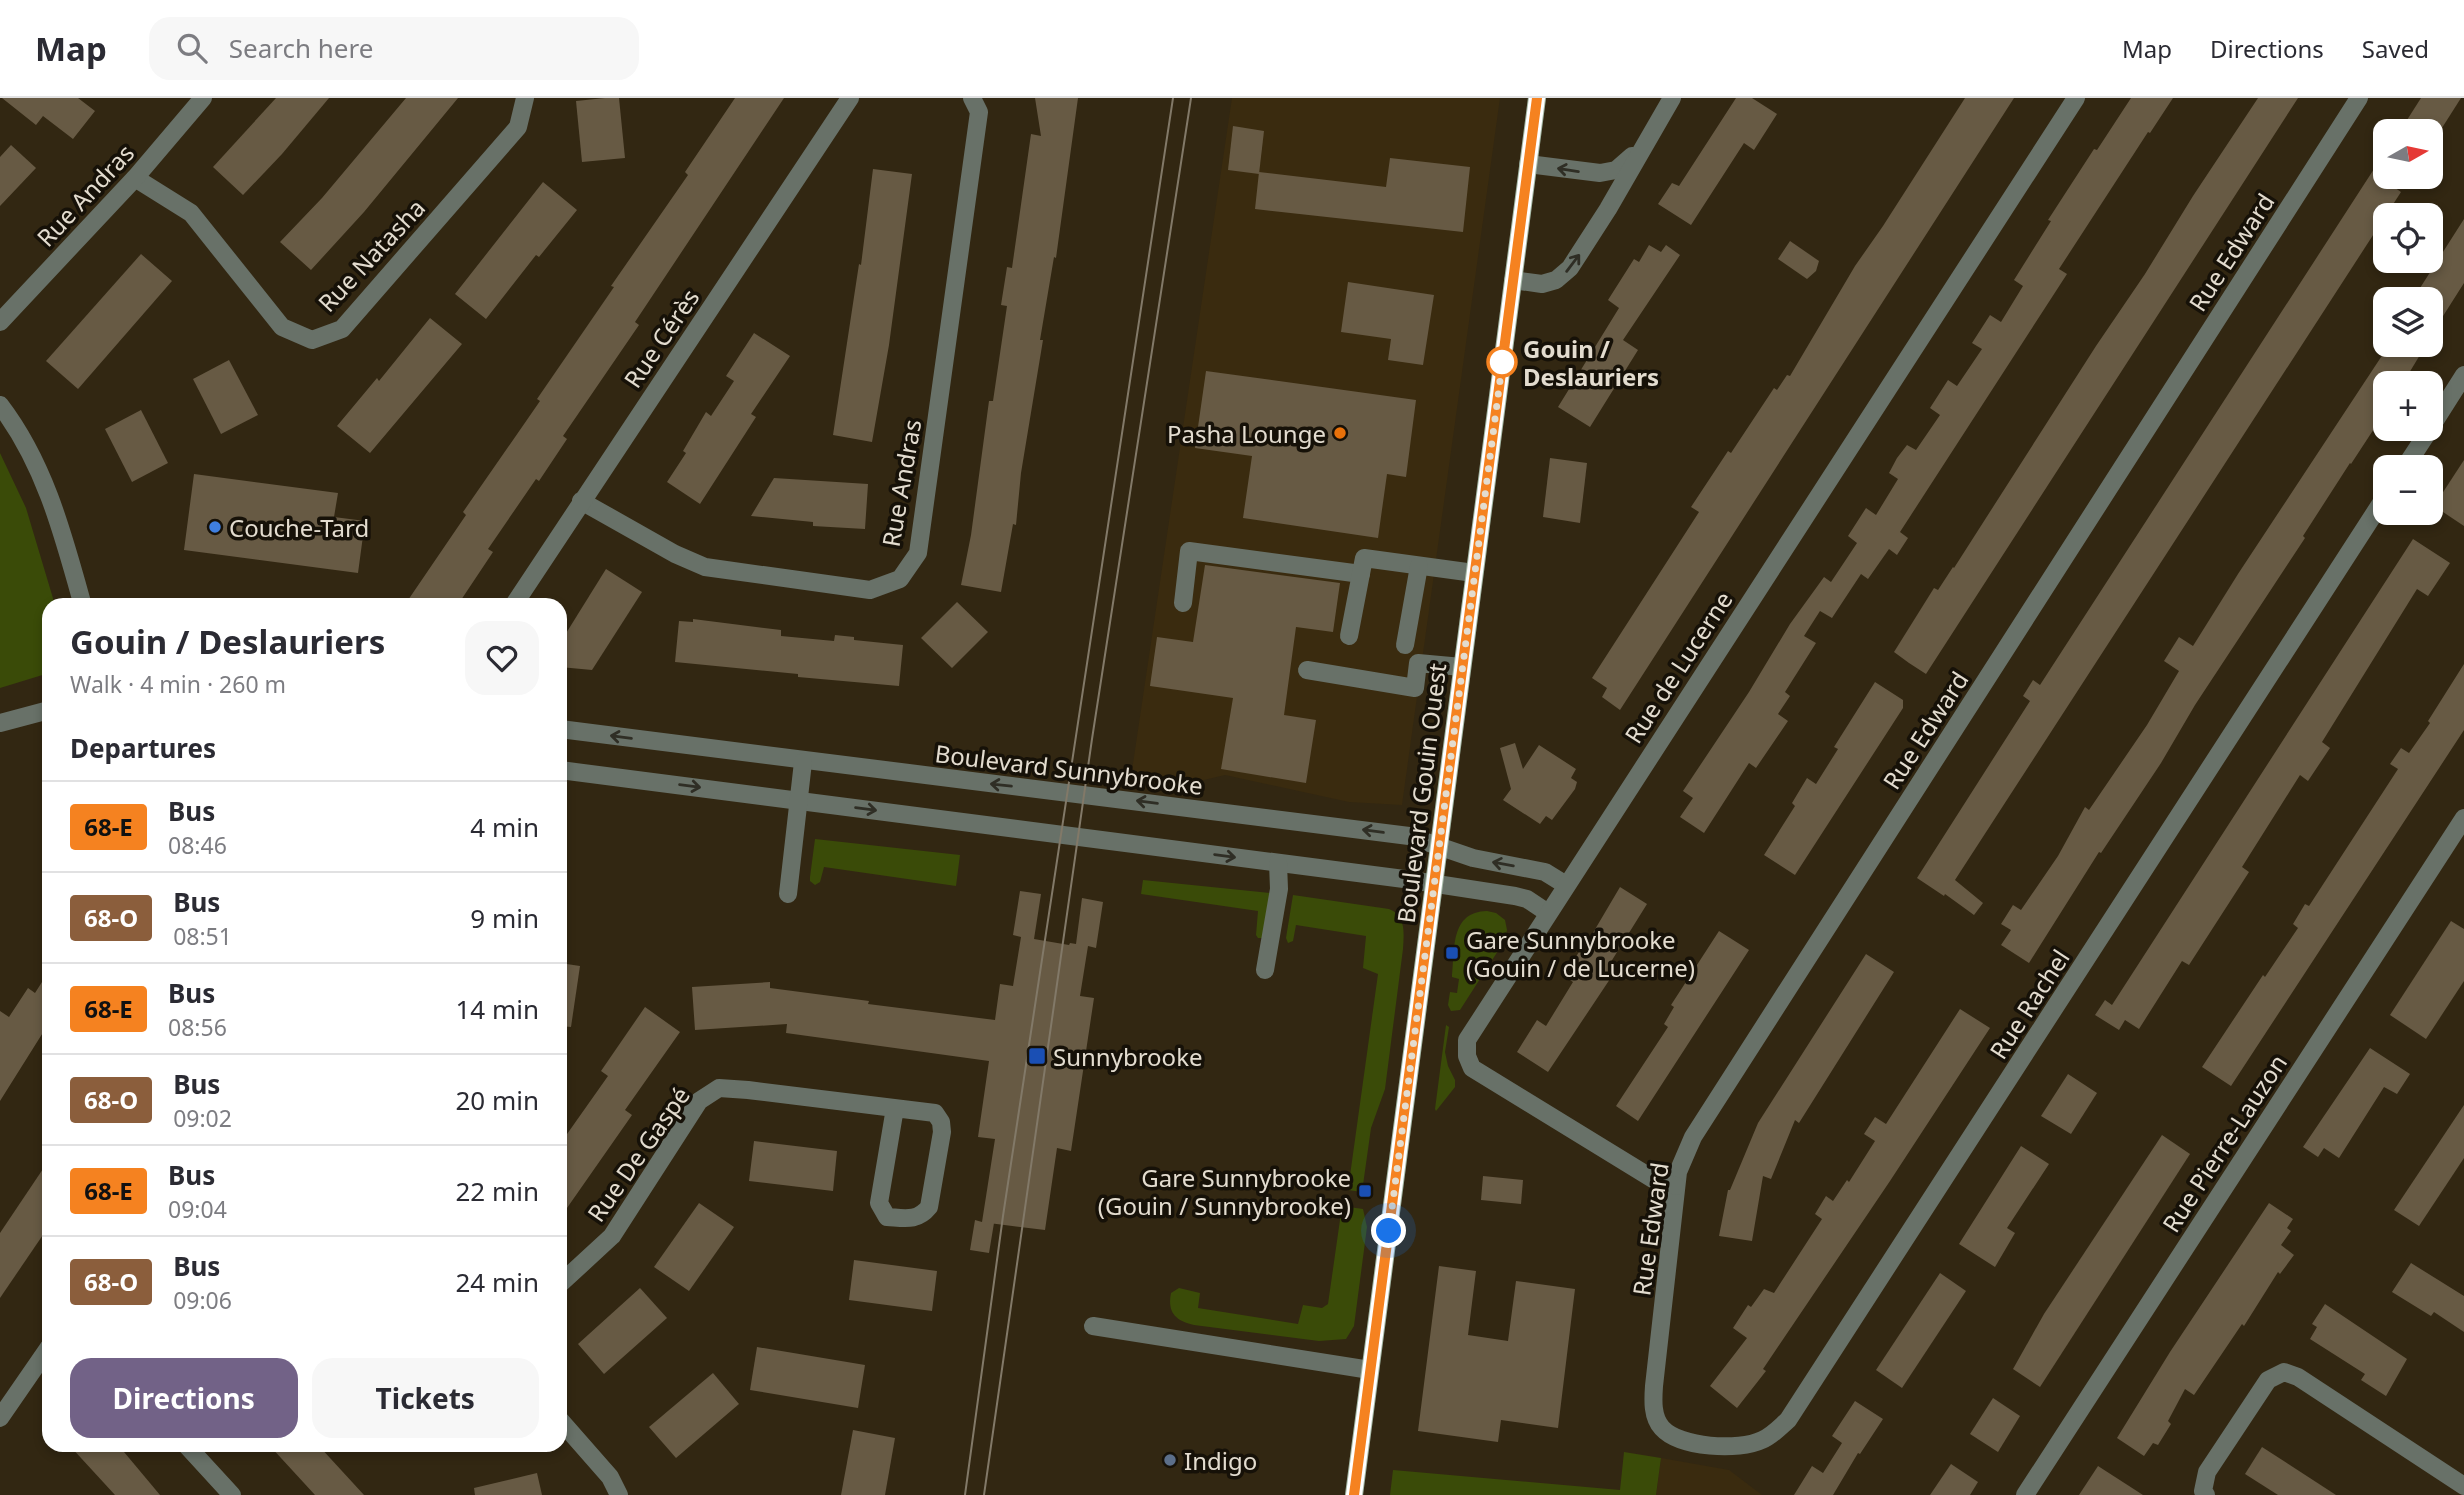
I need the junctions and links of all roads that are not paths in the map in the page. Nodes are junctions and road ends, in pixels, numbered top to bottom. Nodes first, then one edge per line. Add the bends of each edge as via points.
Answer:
1 (203, 98) edge
2 (525, 98) edge
3 (850, 98) edge
4 (972, 98) edge
5 (1537, 98) edge
6 (1672, 98) edge
7 (2076, 98) edge
8 (2359, 98) edge
9 (1650, 134) junction
10 (1528, 163) junction
11 (135, 178) junction
12 (1513, 280) junction
13 (0, 322) edge
14 (2464, 375) edge
15 (0, 405) edge
16 (2443, 408) edge
17 (582, 501) junction
18 (2373, 516) edge
19 (1419, 566) junction
20 (1474, 573) junction
21 (1361, 574) junction
22 (81, 598) edge
23 (518, 598) edge
24 (1183, 603) dead end
25 (1349, 636) dead end
26 (1405, 645) dead end
27 (1462, 667) junction
28 (1307, 670) dead end
29 (42, 712) edge
30 (0, 723) edge
31 (567, 730) edge
32 (803, 761) junction
33 (567, 771) edge
34 (799, 800) junction
35 (2464, 818) edge
36 (1439, 847) junction
37 (1278, 863) junction
38 (1434, 884) junction
39 (1566, 885) junction
40 (788, 894) dead end
41 (1548, 913) junction
42 (1265, 970) dead end
43 (895, 1108) junction
44 (1676, 1186) junction
45 (567, 1278) edge
46 (1093, 1326) dead end
47 (42, 1358) edge
48 (1370, 1370) junction
49 (0, 1418) edge
50 (567, 1428) edge
51 (1662, 1428) joint
52 (193, 1452) edge
53 (2464, 1486) edge
54 (232, 1495) edge
55 (619, 1495) edge
56 (1354, 1495) edge
57 (2025, 1495) edge
58 (2206, 1495) edge

1 - 11 street, Rue Andras
2 - 11 street, Rue Natasha via 518,127 342,329 312,340 282,327 191,213
3 - 17 street, Rue Cérès
4 - 17 street, Rue Andras via 979,111 918,553 900,579 870,590 705,567
5 - 10 main road, Boulevard Gouin Ouest
6 - 9 street
7 - 39 street, Rue de Lucerne
8 - 44 street, Rue Edward via 1704,1118
9 -> 10 street via 1624,164 1608,172
12 -> 9 street via 1542,284 1570,268
10 - 12 main road, Boulevard Gouin Ouest
11 - 13 street, Rue Andras
12 - 20 main road, Boulevard Gouin Ouest
14 - 16 street
15 - 22 street via 44,480
17 - 23 street, Rue Cérès
18 - 51 street, Rue Rachel via 1788,1420 1765,1439 1735,1446 1687,1441
19 - 20 street
19 - 21 street via 1363,558
19 - 26 street
20 - 27 main road, Boulevard Gouin Ouest
21 - 24 street via 1189,551
21 - 25 street
27 - 28 street via 1418,663 1415,688
27 - 36 main road, Boulevard Gouin Ouest
29 - 30 street
32 -> 31 street, Boulevard Sunnybrooke
32 - 34 street
36 -> 32 street, Boulevard Sunnybrooke via 1409,836 1291,820
33 -> 34 street
34 -> 37 street
34 - 40 street
35 - 57 street, Rue Pierre-Lauzon
36 - 38 main road, Boulevard Gouin Ouest
39 -> 36 street, Boulevard Sunnybrooke via 1545,872
37 - 38 street
37 - 42 street via 1279,889
38 - 41 street via 1515,896
38 - 48 main road, Boulevard Gouin Ouest
39 - 41 street, Rue de Lucerne
41 - 44 street, Rue de Lucerne via 1473,1029 1465,1048 1468,1062 1574,1132 1653,1179
43 - 43 street, Rue De Gaspé via 935,1113 941,1122 929,1207 912,1219 887,1217 879,1203
43 - 45 street, Rue De Gaspé via 719,1088 699,1101 612,1236
44 - 51 street, Rue Edward via 1654,1386 1654,1412
46 - 48 street
47 - 49 street
48 - 56 main road, Boulevard Gouin Ouest
50 - 55 street via 610,1477
52 - 54 street
53 - 58 street via 2284,1372 2268,1380 2207,1472

